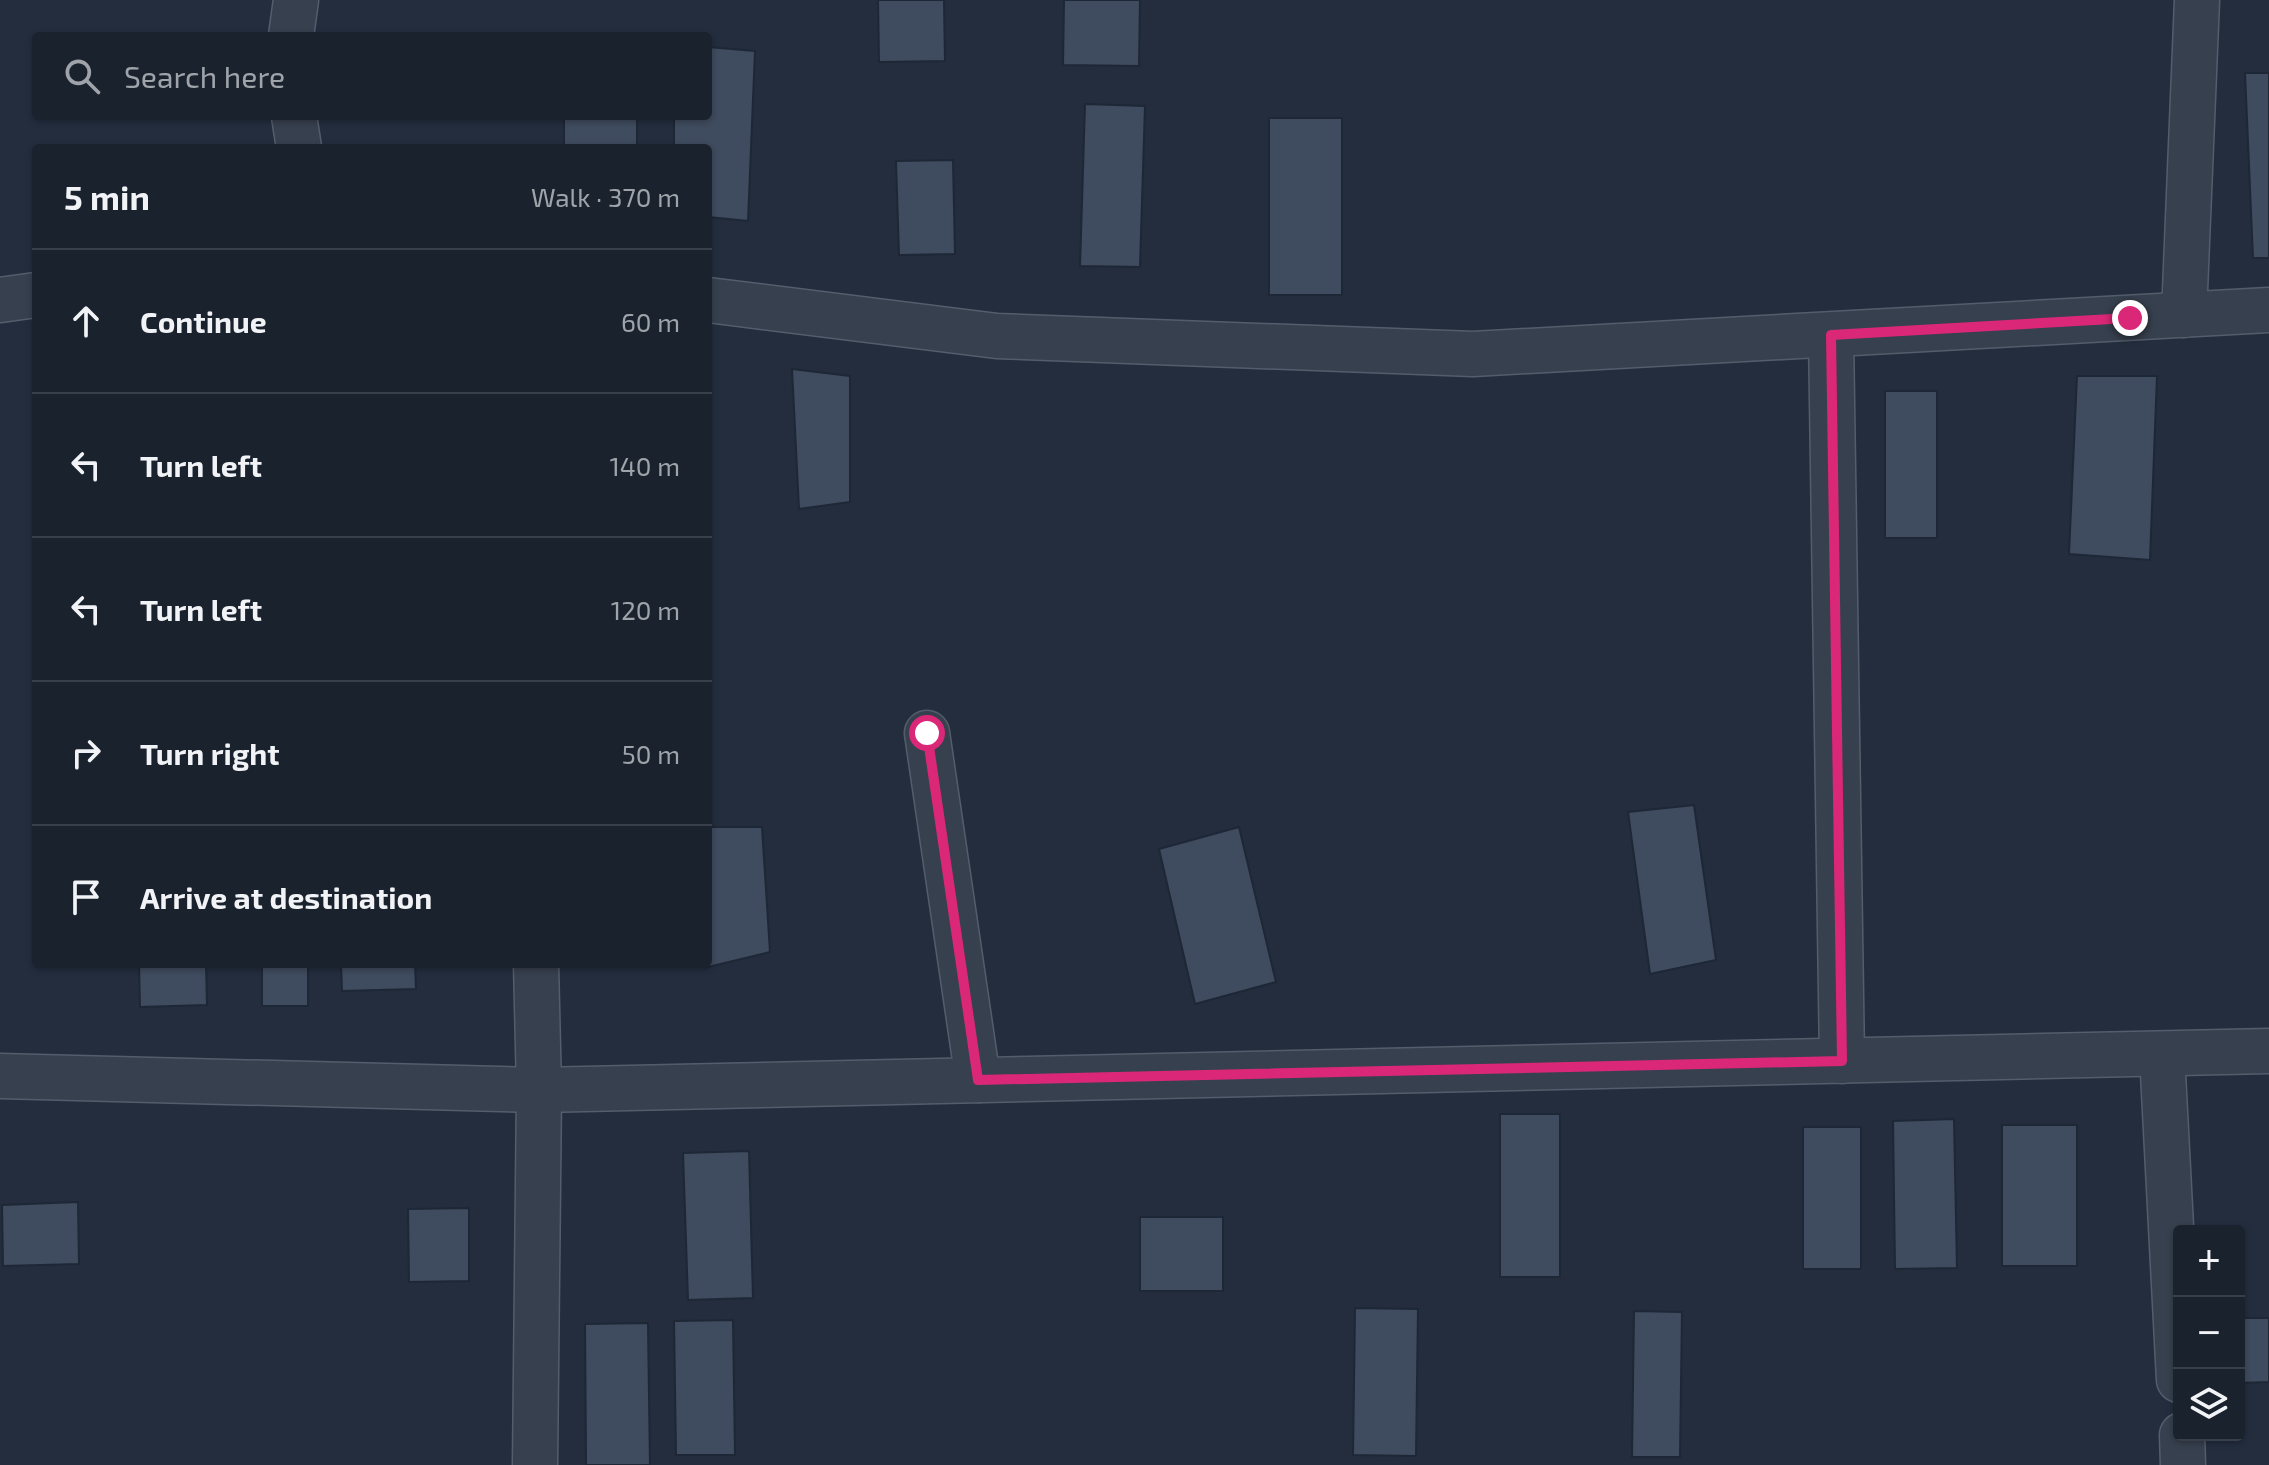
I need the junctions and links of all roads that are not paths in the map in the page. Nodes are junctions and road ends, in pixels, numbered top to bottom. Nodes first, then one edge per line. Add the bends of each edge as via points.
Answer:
1 (296, 0) edge
2 (2197, 0) edge
3 (292, 32) edge
4 (295, 120) edge
5 (298, 144) edge
6 (32, 296) edge
7 (0, 300) edge
8 (712, 300) edge
9 (2269, 310) edge
10 (2184, 315) junction
11 (1831, 335) junction
12 (927, 733) dead end
13 (536, 968) edge
14 (2269, 1051) edge
15 (2162, 1054) junction
16 (1842, 1061) junction
17 (0, 1076) edge
18 (978, 1080) junction
19 (539, 1090) junction
20 (2178, 1369) edge
21 (2182, 1441) edge
22 (535, 1465) edge
23 (2183, 1465) edge

1 - 3 street
2 - 10 street
4 - 5 street
6 - 7 street
8 - 11 street via 997,336 1473,354
9 - 10 street
10 - 11 street
11 - 16 street
12 - 18 street
13 - 19 street
14 - 15 street
15 - 16 street
15 - 20 street
16 - 18 street
17 - 19 street
18 - 19 street
19 - 22 street
21 - 23 street

